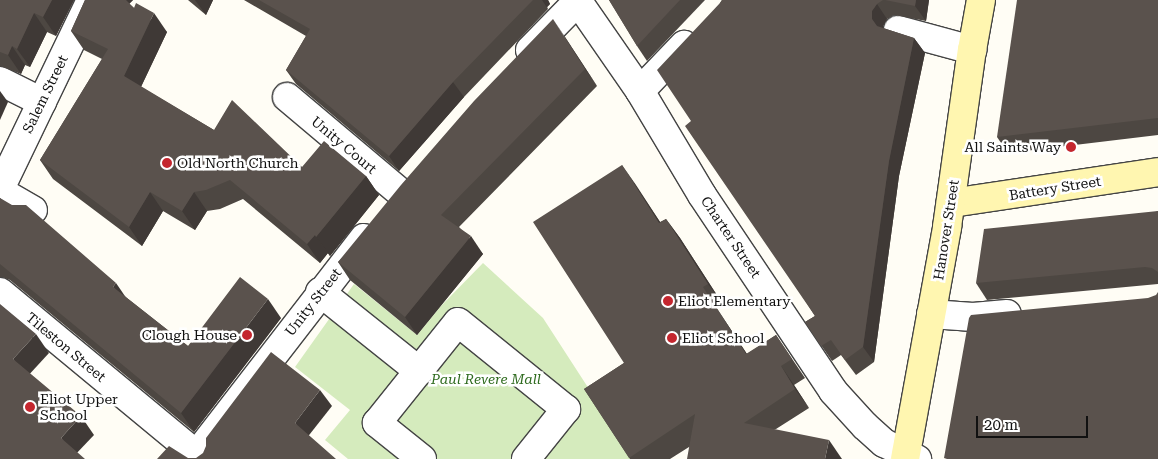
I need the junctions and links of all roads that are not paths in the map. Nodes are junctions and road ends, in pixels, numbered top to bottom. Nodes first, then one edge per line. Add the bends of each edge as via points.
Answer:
1 (91, 0) edge
2 (981, 0) edge
3 (577, 1) edge
4 (700, 28) edge
5 (898, 30) dead end
6 (972, 50) junction
7 (513, 67) edge
8 (0, 81) edge
9 (640, 91) junction
10 (287, 97) dead end
11 (42, 102) junction
12 (419, 171) edge
13 (1158, 172) edge
14 (0, 190) edge
15 (401, 193) junction
16 (951, 203) junction
17 (33, 210) edge
18 (0, 292) edge
19 (320, 292) junction
20 (1031, 312) edge
21 (931, 314) junction
22 (419, 371) junction
23 (199, 457) edge
24 (909, 457) edge
25 (422, 459) edge
26 (526, 459) edge

1 - 11 street, Salem Street
2 - 6 main road, Hanover Street
3 - 7 street
3 - 9 street, Charter Street
4 - 9 street
5 - 6 street
6 - 16 main road, Hanover Street
8 - 11 street
9 - 24 street, Charter Street via 702,195 834,391 877,437
10 - 15 street, Unity Court
11 - 14 street, Salem Street
12 - 15 street, Unity Street
13 - 16 main road, Battery Street
14 - 17 street
15 - 19 street, Unity Street
16 - 21 main road, Hanover Street
18 - 23 street, Tileston Street
19 - 22 street
19 - 23 street, Unity Street
20 - 21 street via 973,317
21 - 24 main road, Hanover Street
22 - 25 street via 377,423
22 - 26 street via 458,322 566,409

